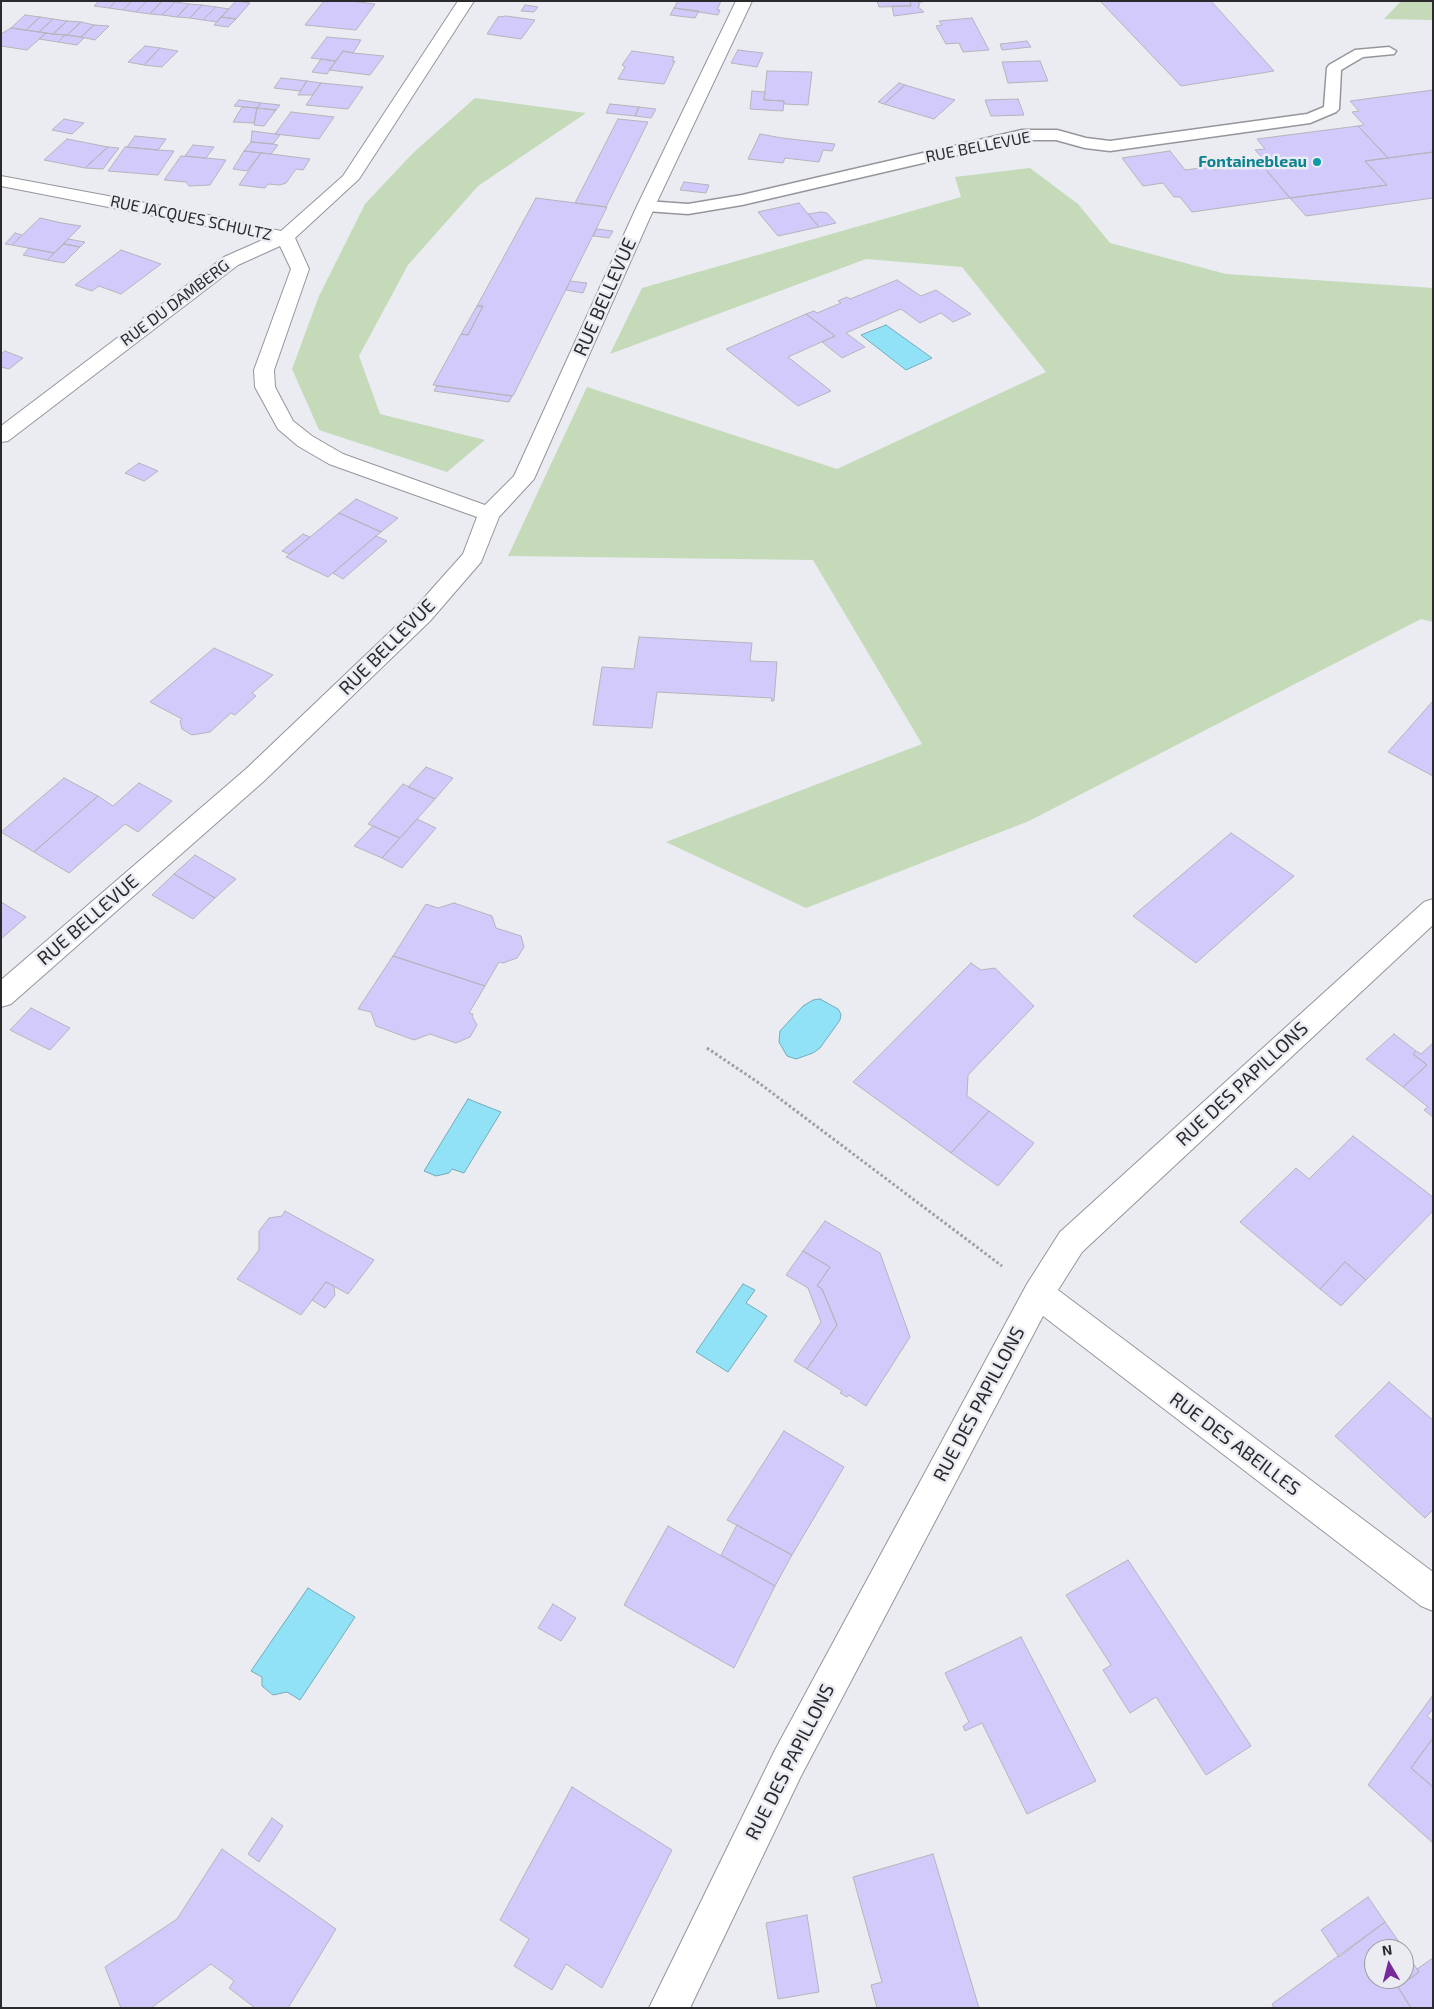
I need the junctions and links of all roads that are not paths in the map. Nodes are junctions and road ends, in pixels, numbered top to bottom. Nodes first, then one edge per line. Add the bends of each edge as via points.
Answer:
1 (466, 1) edge
2 (744, 1) edge
3 (1389, 51) dead end
4 (1, 181) edge
5 (646, 206) junction
6 (285, 237) junction
7 (1, 436) edge
8 (489, 514) junction
9 (1433, 909) edge
10 (1, 996) edge
11 (1038, 1294) junction
12 (1433, 1594) edge
13 (669, 2008) edge

1 - 6 street, RUE DU DAMBERG via 350,179
2 - 5 street, RUE BELLEVUE
3 - 5 lane, RUE BELLEVUE via 1360,53 1334,68 1332,109 1310,118 1110,146 1057,135 1022,135 742,200 688,209
4 - 6 street, RUE JACQUES SCHULTZ
5 - 8 street, RUE BELLEVUE via 524,479
6 - 7 street, RUE DU DAMBERG via 231,261
6 - 8 street, RUE JACQUES SCHULTZ via 300,269 264,370 265,387 284,425 336,459
8 - 10 street, RUE BELLEVUE via 473,558 422,615 255,775
9 - 11 street, RUE DES PAPILLONS via 1071,1242
11 - 12 street, RUE DES ABEILLES
11 - 13 street, RUE DES PAPILLONS via 788,1763

